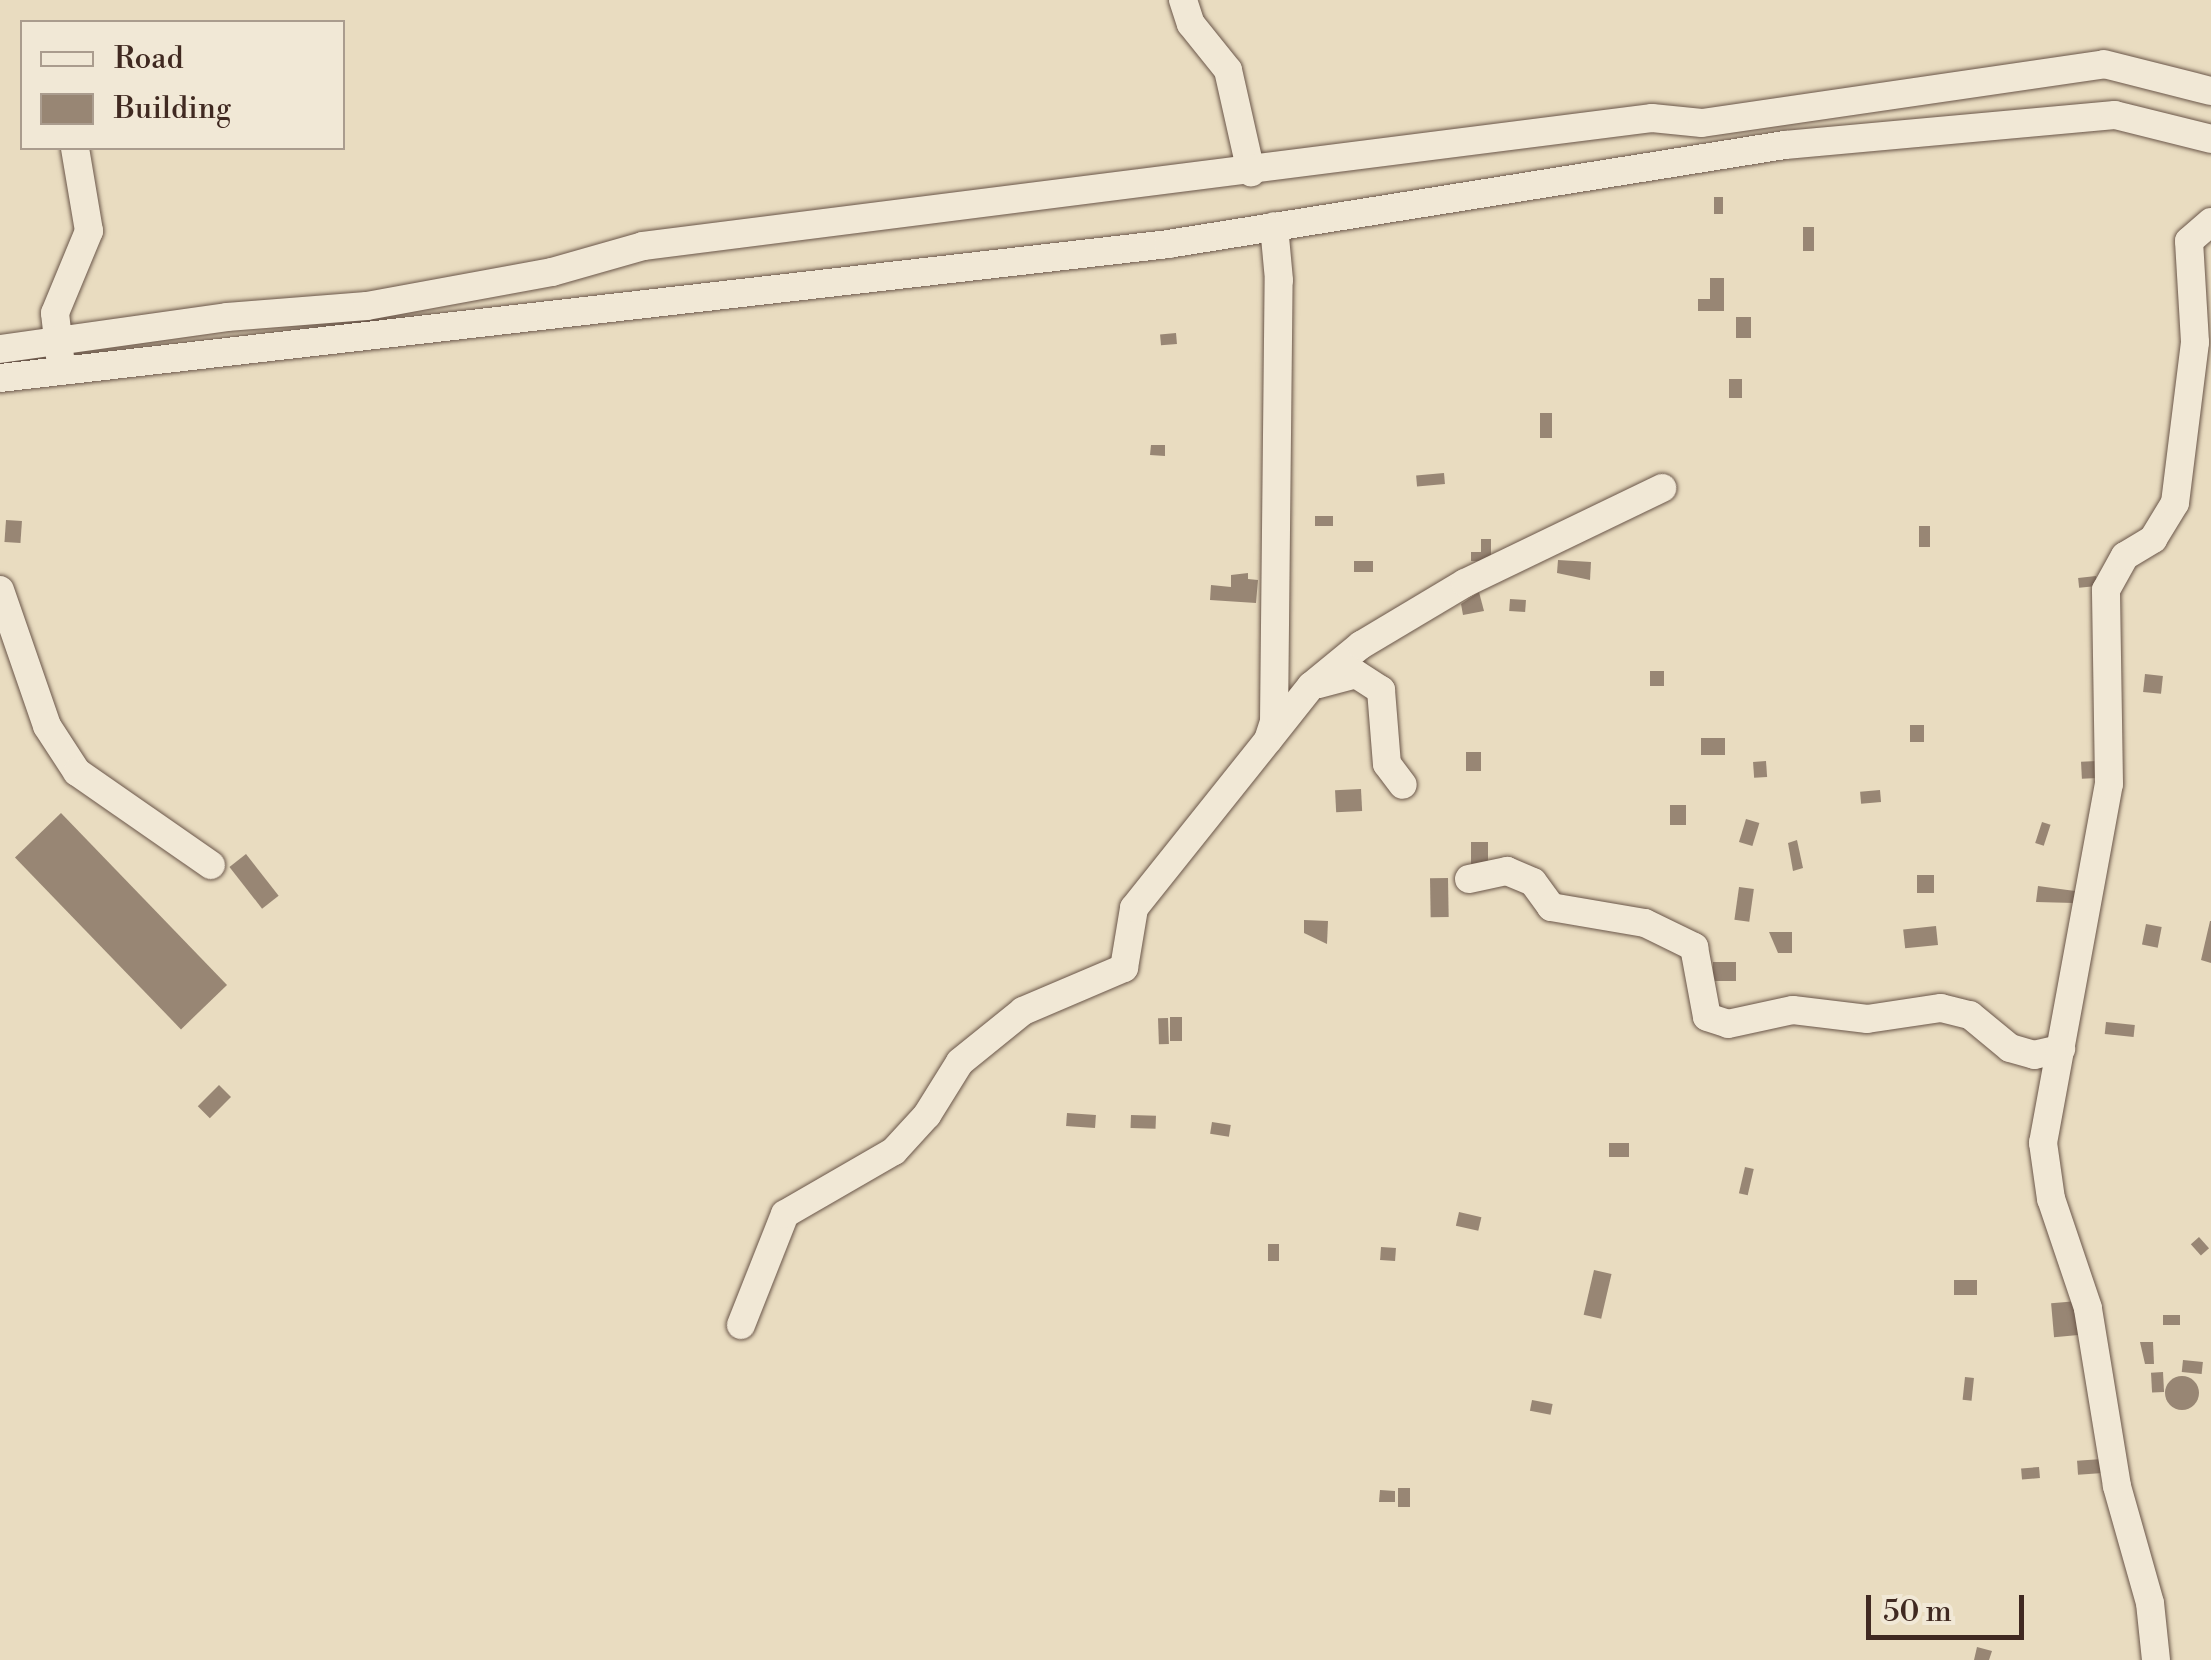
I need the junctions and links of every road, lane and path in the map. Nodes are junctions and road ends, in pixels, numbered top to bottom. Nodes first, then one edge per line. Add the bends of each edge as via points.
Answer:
1 (1182, 0) edge
2 (2211, 90) edge
3 (2211, 138) edge
4 (75, 150) edge
5 (1251, 172) junction
6 (2211, 222) edge
7 (1274, 226) junction
8 (57, 342) junction
9 (0, 349) edge
10 (62, 370) junction
11 (0, 378) edge
12 (1662, 488) dead end
13 (0, 590) edge
14 (1274, 674) junction
15 (1311, 686) junction
16 (1268, 740) junction
17 (1403, 785) dead end
18 (211, 865) dead end
19 (1470, 878) dead end
20 (2061, 1049) junction
21 (741, 1325) dead end
22 (2156, 1660) edge

1 - 5 street via 1228,70
2 - 5 street via 2104,64 1702,123 1652,118
3 - 7 street via 2114,115 1784,145
4 - 8 street via 89,232 55,312
5 - 8 street via 643,246 552,272 366,306
6 - 20 street via 2190,240 2196,342 2175,503 2153,539 2126,556 2106,590 2109,784
7 - 10 street via 1168,244
7 - 14 street
8 - 9 street
8 - 10 street
10 - 11 street
12 - 15 street via 1464,583
13 - 18 street via 47,726 76,772
14 - 15 street via 1285,688
14 - 16 street
15 - 16 street
15 - 17 street via 1356,674 1381,690 1386,764
16 - 21 street via 1134,908 1124,968 1023,1011 960,1062 928,1116 894,1152 786,1214
19 - 20 street via 1507,870 1534,882 1551,907 1645,922 1694,948 1706,1017 1728,1024 1792,1010 1868,1019 1941,1008 1970,1015 2010,1048 2034,1055
20 - 22 street via 2042,1143 2051,1199 2088,1308 2117,1486 2150,1603

